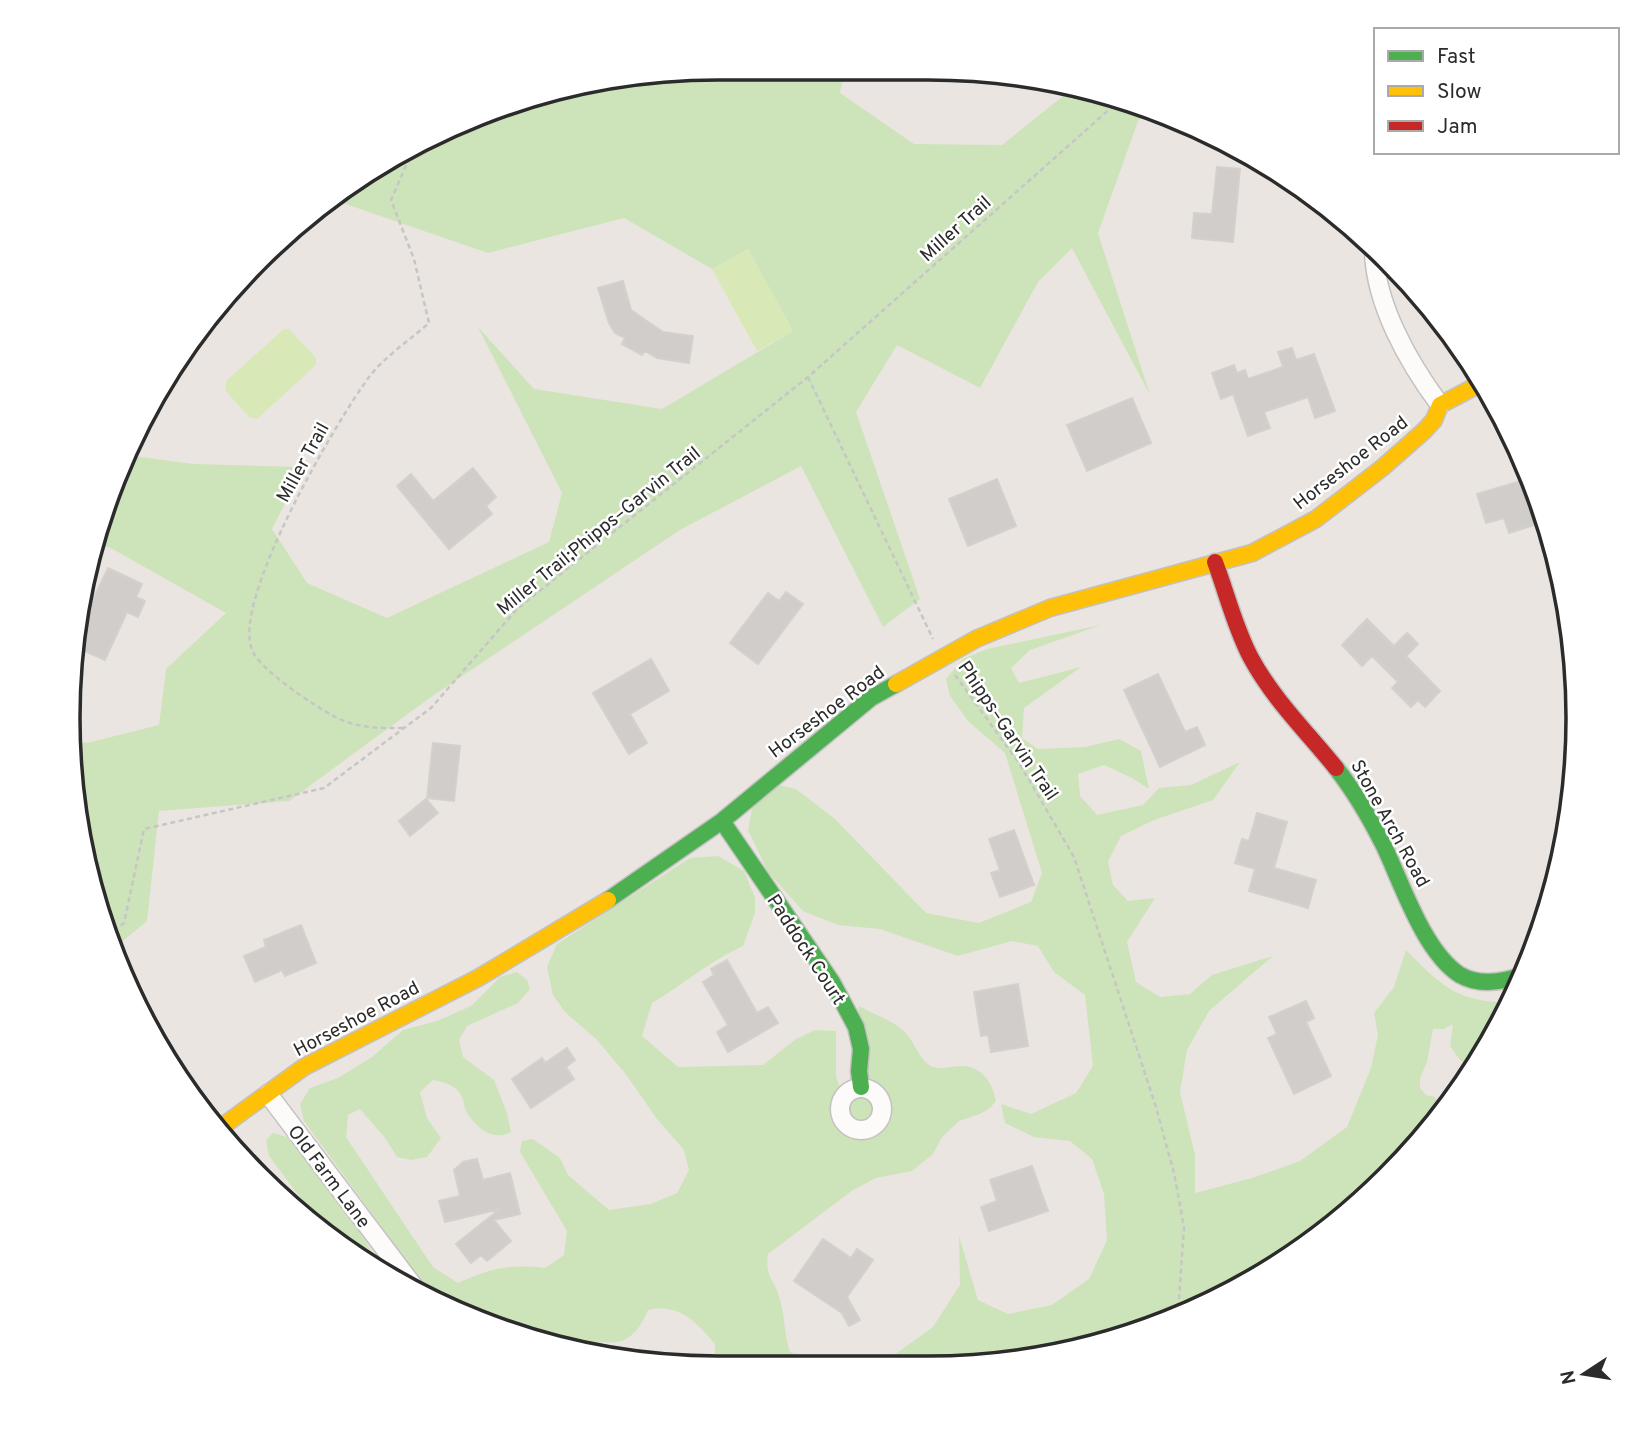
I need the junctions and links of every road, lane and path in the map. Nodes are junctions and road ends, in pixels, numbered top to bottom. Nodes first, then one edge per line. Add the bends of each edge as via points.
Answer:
1 (1112, 107) edge
2 (408, 161) edge
3 (1377, 264) edge
4 (808, 377) junction
5 (1473, 387) edge
6 (1440, 405) junction
7 (1215, 562) junction
8 (942, 657) junction
9 (404, 728) junction
10 (722, 821) junction
11 (116, 929) edge
12 (1512, 977) edge
13 (861, 1087) dead end
14 (268, 1094) junction
15 (226, 1124) edge
16 (404, 1274) edge
17 (1178, 1306) edge

1 - 4 path, Miller Trail
2 - 9 path, Miller Trail via 391,200 414,259 429,323 371,374 322,450 282,527 250,619 252,651 282,683 338,720 369,729
3 - 6 street via 1395,332
4 - 8 path, Phipps–Garvin Trail
4 - 9 path, Miller Trail;Phipps–Garvin Trail via 517,609 430,708
5 - 6 street, Horseshoe Road
6 - 7 street, Horseshoe Road via 1424,431 1316,519 1252,553
7 - 8 street, Horseshoe Road via 1050,608
7 - 12 street, Stone Arch Road via 1258,670 1350,786 1437,951 1470,979 1489,982
8 - 10 street, Horseshoe Road via 871,698
8 - 17 path, Phipps–Garvin Trail via 1019,763 1074,857 1174,1173 1184,1227
9 - 11 path, Miller Trail;Phipps–Garvin Trail via 324,788 144,829 124,923
10 - 13 street, Paddock Court via 832,982 861,1049
10 - 14 street, Horseshoe Road via 575,920 478,978 304,1067
14 - 15 street, Horseshoe Road
14 - 16 street, Old Farm Lane

